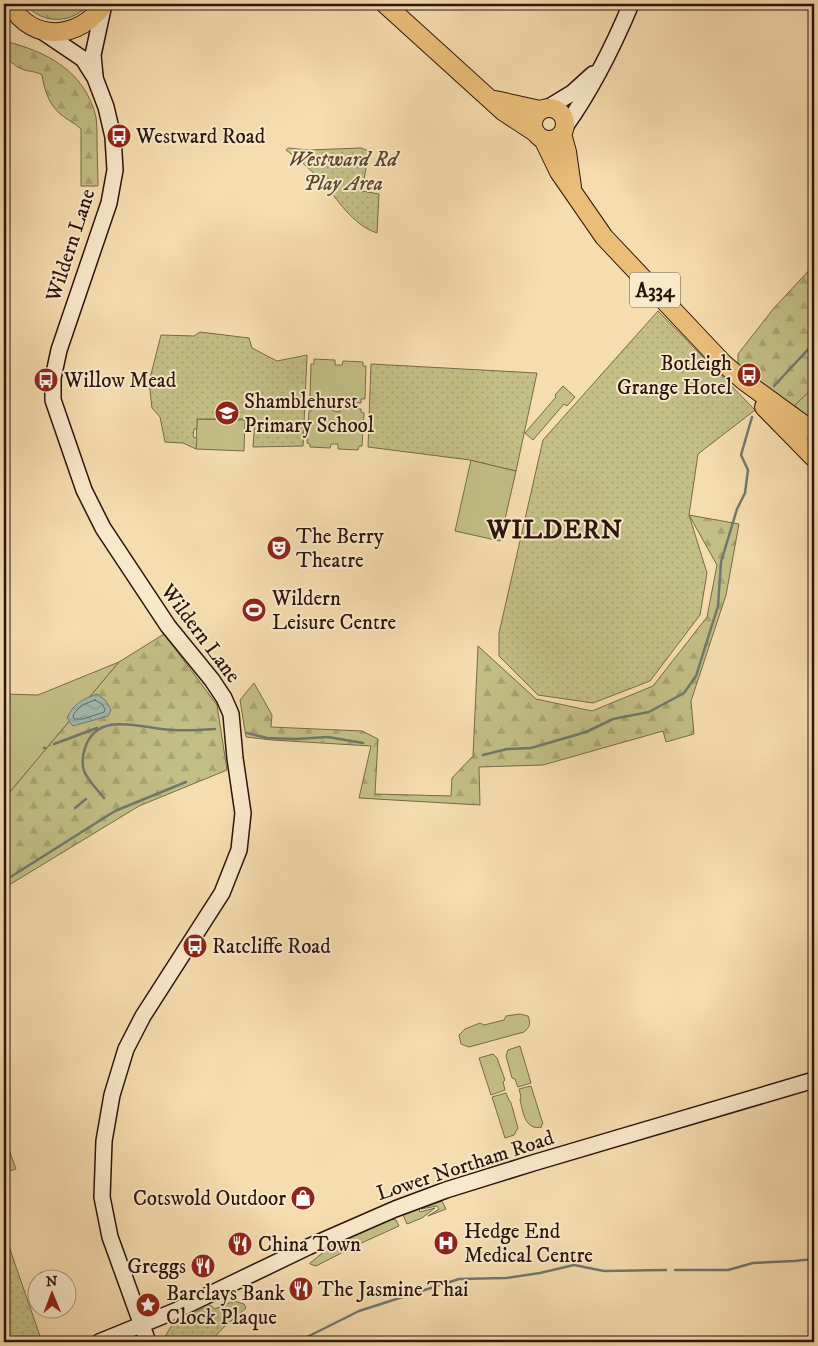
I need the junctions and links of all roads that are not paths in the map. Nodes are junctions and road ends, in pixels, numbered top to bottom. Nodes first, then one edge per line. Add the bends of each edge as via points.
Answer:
1 (10, 4) edge
2 (104, 4) edge
3 (385, 4) edge
4 (631, 4) edge
5 (4, 21) edge
6 (34, 26) junction
7 (601, 66) junction
8 (95, 78) junction
9 (489, 98) junction
10 (544, 109) junction
11 (564, 130) junction
12 (539, 136) junction
13 (574, 194) junction
14 (744, 381) junction
15 (814, 432) edge
16 (814, 458) edge
17 (814, 1080) edge
18 (142, 1324) junction
19 (99, 1342) edge
20 (148, 1342) edge

1 - 6 main road via 15,12
2 - 6 main road via 95,16 69,31 54,32
2 - 8 street, Wildern Lane via 94,55
3 - 9 main road
4 - 7 street
5 - 6 main road
6 - 8 street, Wildern Lane via 83,59
7 - 10 street via 572,93
7 - 11 street
8 - 18 street, Wildern Lane via 113,137 115,170 109,203 59,350 53,378 53,400 84,490 103,528 168,626 224,698 231,714 244,813 239,850 222,893 142,1016 126,1049 112,1095 104,1141 102,1196 110,1237
9 - 10 main road
9 - 12 main road
10 - 11 main road via 554,108 562,113
10 - 12 main road via 536,114 533,123
11 - 12 main road via 554,139
11 - 13 main road, A334
12 - 13 main road, A334
13 - 14 main road, A334 via 604,236 723,363
14 - 15 main road, A334
14 - 16 main road, A334 via 750,393
17 - 18 street, Lower Northam Road via 446,1190 308,1247
18 - 19 street, Lower Northam Road
18 - 20 street, Wildern Lane

